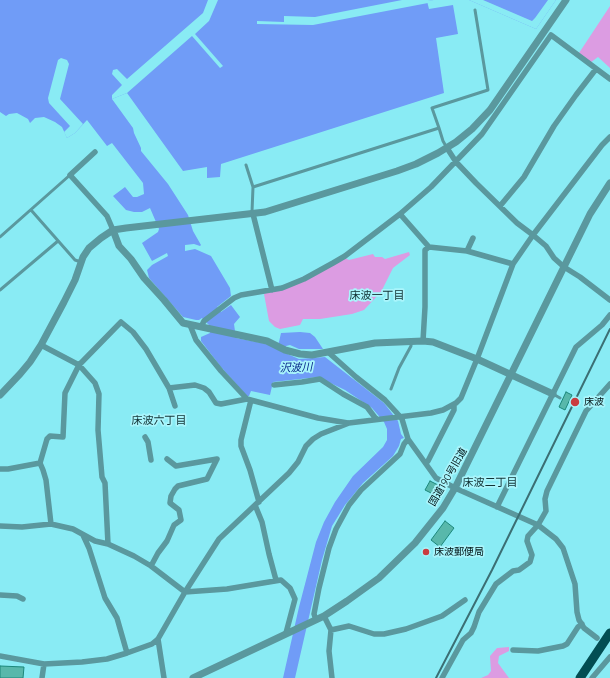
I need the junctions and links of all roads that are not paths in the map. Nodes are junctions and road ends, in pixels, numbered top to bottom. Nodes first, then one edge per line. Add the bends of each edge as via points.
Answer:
1 (566, 0) edge
2 (475, 10) dead end
3 (596, 69) junction
4 (610, 79) edge
5 (439, 128) junction
6 (610, 137) edge
7 (447, 148) junction
8 (95, 152) dead end
9 (456, 162) junction
10 (246, 165) dead end
11 (70, 175) junction
12 (610, 183) edge
13 (253, 187) junction
14 (500, 206) junction
15 (31, 210) junction
16 (253, 214) junction
17 (400, 214) junction
18 (113, 230) junction
19 (533, 235) junction
20 (0, 237) edge
21 (473, 238) dead end
22 (58, 241) junction
23 (429, 247) junction
24 (467, 251) junction
25 (81, 262) junction
26 (514, 264) junction
27 (564, 267) junction
28 (0, 290) edge
29 (272, 290) junction
30 (610, 300) edge
31 (610, 315) edge
32 (203, 324) junction
33 (190, 325) junction
34 (423, 341) junction
35 (411, 342) junction
36 (41, 345) junction
37 (328, 352) junction
38 (477, 359) junction
39 (79, 365) junction
40 (511, 375) junction
41 (610, 384) edge
42 (274, 385) dead end
43 (169, 388) junction
44 (390, 389) dead end
45 (1, 391) edge
46 (553, 394) junction
47 (560, 398) dead end
48 (249, 399) junction
49 (454, 405) junction
50 (175, 406) dead end
51 (399, 417) junction
52 (377, 419) junction
53 (349, 423) junction
54 (145, 437) dead end
55 (406, 441) junction
56 (168, 459) dead end
57 (151, 460) dead end
58 (40, 463) junction
59 (426, 463) junction
60 (0, 469) edge
61 (455, 488) junction
62 (257, 504) junction
63 (497, 507) junction
64 (51, 524) junction
65 (538, 525) junction
66 (0, 526) edge
67 (83, 535) junction
68 (108, 544) junction
69 (151, 566) junction
70 (276, 580) junction
71 (185, 592) junction
72 (0, 595) edge
73 (23, 599) dead end
74 (465, 600) dead end
75 (324, 616) junction
76 (312, 621) junction
77 (582, 624) junction
78 (331, 630) junction
79 (288, 633) junction
80 (610, 633) edge
81 (597, 638) dead end
82 (158, 639) junction
83 (513, 650) dead end
84 (127, 653) junction
85 (0, 656) edge
86 (610, 657) edge
87 (44, 664) junction
88 (42, 678) edge
89 (164, 678) edge
90 (193, 678) edge
91 (332, 678) edge
92 (442, 678) edge
93 (580, 678) edge
94 (592, 678) edge

1 - 7 street via 490,110 472,129
2 - 5 lane via 488,90 432,108
3 - 4 street
3 - 9 street via 551,35 482,134
3 - 14 street via 554,126 524,177
5 - 7 lane
5 - 13 lane
6 - 19 street
7 - 9 street
7 - 16 street via 397,171 284,207
8 - 11 street
9 - 14 street
9 - 17 street
10 - 13 lane
11 - 15 lane
11 - 18 street via 107,216
12 - 27 street, 国道190号旧道 via 590,214
13 - 16 lane
14 - 19 street
15 - 20 lane
15 - 22 lane
16 - 18 street
16 - 29 street
17 - 23 street
17 - 29 street via 345,256 304,279
18 - 25 street via 95,242
18 - 33 street via 119,246 144,278 183,322
19 - 26 street
19 - 27 street
21 - 24 street
22 - 25 lane via 75,260
22 - 28 lane
23 - 24 street
23 - 34 street via 425,250
24 - 26 street
25 - 36 street via 75,280
26 - 38 street
27 - 30 street
27 - 40 street, 国道190号旧道
29 - 32 street via 234,298
31 - 46 street via 576,347
32 - 33 street
32 - 37 street via 210,329 267,341 300,354
33 - 48 street via 196,340 221,371
34 - 35 street
34 - 38 street via 433,342
35 - 37 street via 375,343
35 - 44 lane
36 - 39 street
36 - 45 street via 20,374
37 - 51 street via 385,400
38 - 40 street
38 - 49 street via 461,398
39 - 43 street via 121,322 133,332 146,349
39 - 58 street via 65,393 63,437 50,436 47,439
39 - 68 street via 95,383 98,394 98,430 102,477 105,483
40 - 46 street
40 - 61 street, 国道190号旧道
41 - 65 street via 586,411 547,491 546,511
42 - 52 street via 320,379 368,407
43 - 48 street via 195,384 210,392 216,403 221,404
43 - 50 street
46 - 47 lane
46 - 63 street
48 - 53 street via 318,418
48 - 62 street via 240,446 250,470
49 - 51 street via 443,410
49 - 59 street via 454,410
51 - 52 street
51 - 55 street via 402,419
52 - 53 street
53 - 62 street via 313,439 289,473
54 - 57 street
55 - 59 street
55 - 76 street via 400,454 348,505 329,548
56 - 69 street via 176,466 217,459 208,478 175,489 170,503 179,510 181,520 174,525
58 - 60 street
58 - 64 street via 46,480
59 - 61 street via 436,478
61 - 63 street
61 - 75 street, 国道190号旧道 via 431,525 391,568
62 - 70 street
62 - 71 street via 219,539
63 - 65 street
64 - 66 street
64 - 67 street via 73,529
65 - 77 street via 563,548 575,584 577,612
65 - 92 street via 528,536 527,541 532,555 530,562 496,584 471,633 463,640
67 - 68 street
67 - 84 street via 105,598 118,618
68 - 69 street
69 - 71 street
70 - 71 street via 227,589
70 - 79 street via 286,584 295,599
71 - 82 street
72 - 73 street
74 - 78 street via 442,616 426,623 384,634 374,634 349,626
75 - 76 street, 国道190号旧道
75 - 78 street
76 - 79 street, 国道190号旧道
77 - 81 street
77 - 83 street via 564,646 538,651
78 - 91 street via 329,651
79 - 90 street, 国道190号旧道
80 - 93 highway
82 - 84 street via 152,644
82 - 89 street
84 - 87 street via 86,662
85 - 87 street
86 - 94 street
87 - 88 street

